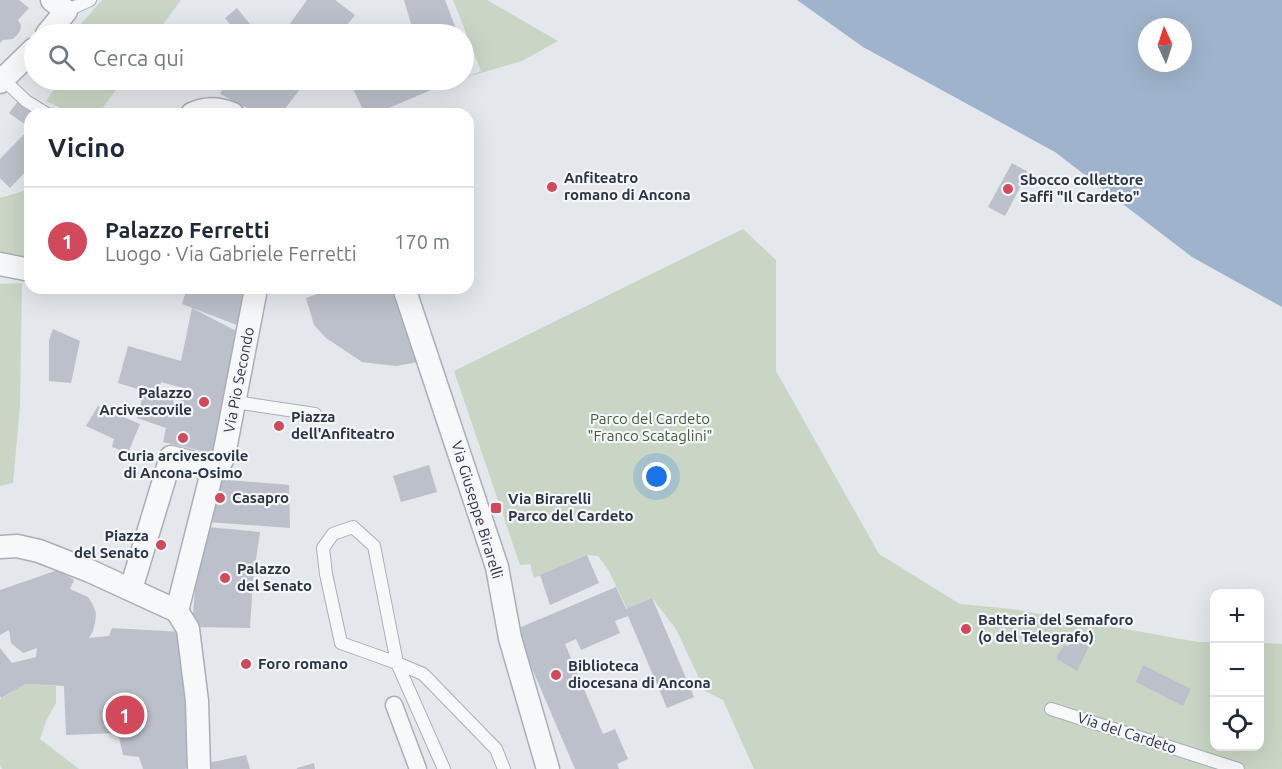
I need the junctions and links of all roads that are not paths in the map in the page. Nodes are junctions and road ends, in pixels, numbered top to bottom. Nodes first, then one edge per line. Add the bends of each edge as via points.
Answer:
1 (90, 0) edge
2 (59, 6) edge
3 (51, 24) edge
4 (24, 59) edge
5 (2, 81) edge
6 (37, 108) edge
7 (0, 264) edge
8 (24, 269) edge
9 (255, 294) edge
10 (406, 294) edge
11 (235, 402) junction
12 (315, 414) dead end
13 (213, 468) junction
14 (0, 547) edge
15 (131, 589) junction
16 (182, 620) junction
17 (397, 663) junction
18 (394, 705) dead end
19 (1051, 709) dead end
20 (200, 769) edge
21 (418, 769) edge
22 (444, 769) edge
23 (504, 769) edge
24 (548, 769) edge
25 (1238, 769) edge

1 - 2 lane
2 - 3 street
4 - 5 street
5 - 6 lane
7 - 8 street
9 - 11 street, Via Pio Secondo
10 - 24 street, Via Giuseppe Birarelli via 497,567 510,638
11 - 12 lane
11 - 13 street, Via Pio Secondo via 224,455
13 - 15 street via 171,458
13 - 16 street
14 - 15 street via 39,551
15 - 16 street
16 - 20 street via 197,701
17 - 17 lane via 374,546 353,527 333,534 323,548 341,643
17 - 22 lane
17 - 23 lane via 423,674 496,749
18 - 21 street
19 - 25 lane, Via del Cardeto

